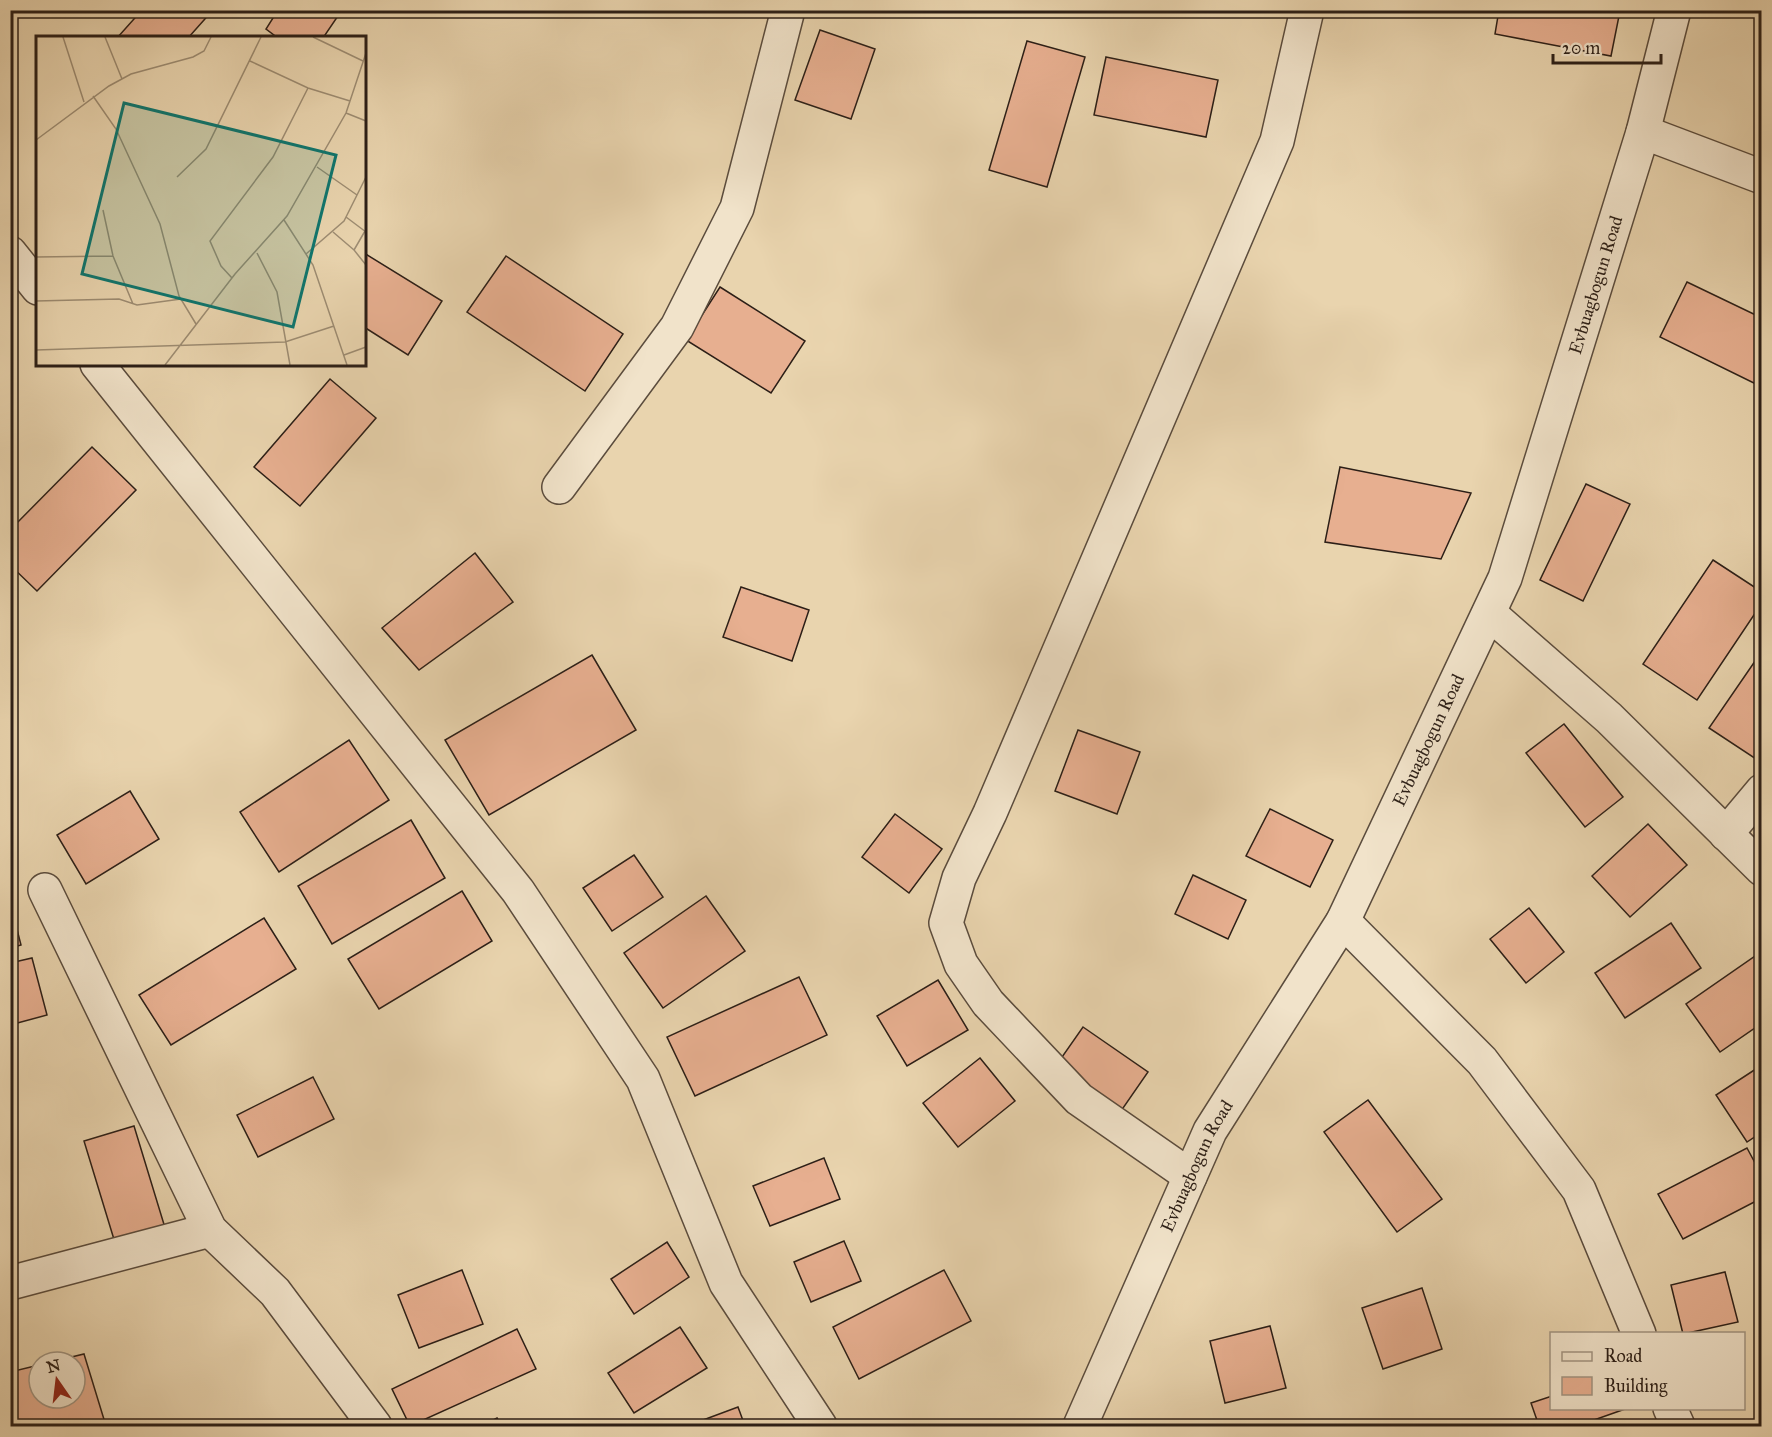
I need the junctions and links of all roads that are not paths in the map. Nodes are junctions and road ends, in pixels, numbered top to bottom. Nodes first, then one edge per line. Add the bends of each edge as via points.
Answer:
1 (788, 10) edge
2 (1307, 10) edge
3 (1674, 10) edge
4 (1643, 132) junction
5 (1761, 177) edge
6 (10, 253) edge
7 (36, 286) edge
8 (99, 366) edge
9 (559, 488) dead end
10 (1489, 613) junction
11 (1761, 791) edge
12 (1726, 834) junction
13 (1761, 869) edge
14 (45, 890) dead end
15 (1343, 921) junction
16 (1190, 1176) junction
17 (210, 1230) junction
18 (10, 1283) edge
19 (1638, 1332) edge
20 (1671, 1410) edge
21 (375, 1426) edge
22 (820, 1426) edge
23 (1080, 1426) edge
24 (1678, 1426) edge

1 - 9 street via 737,208 677,327
2 - 16 street via 1277,141 959,878 946,923 961,964 987,1003 1079,1099
3 - 4 street, Evbuagbogun Road
4 - 5 street
4 - 10 street, Evbuagbogun Road via 1505,578
6 - 7 street
8 - 22 street via 518,891 643,1079 726,1283
10 - 12 street via 1609,718
10 - 15 street, Evbuagbogun Road
11 - 12 street
12 - 13 street
14 - 17 street
15 - 16 street, Evbuagbogun Road via 1210,1131
15 - 19 street via 1482,1061 1579,1190
16 - 23 street, Evbuagbogun Road
17 - 18 street
17 - 21 street via 275,1292
20 - 24 street

